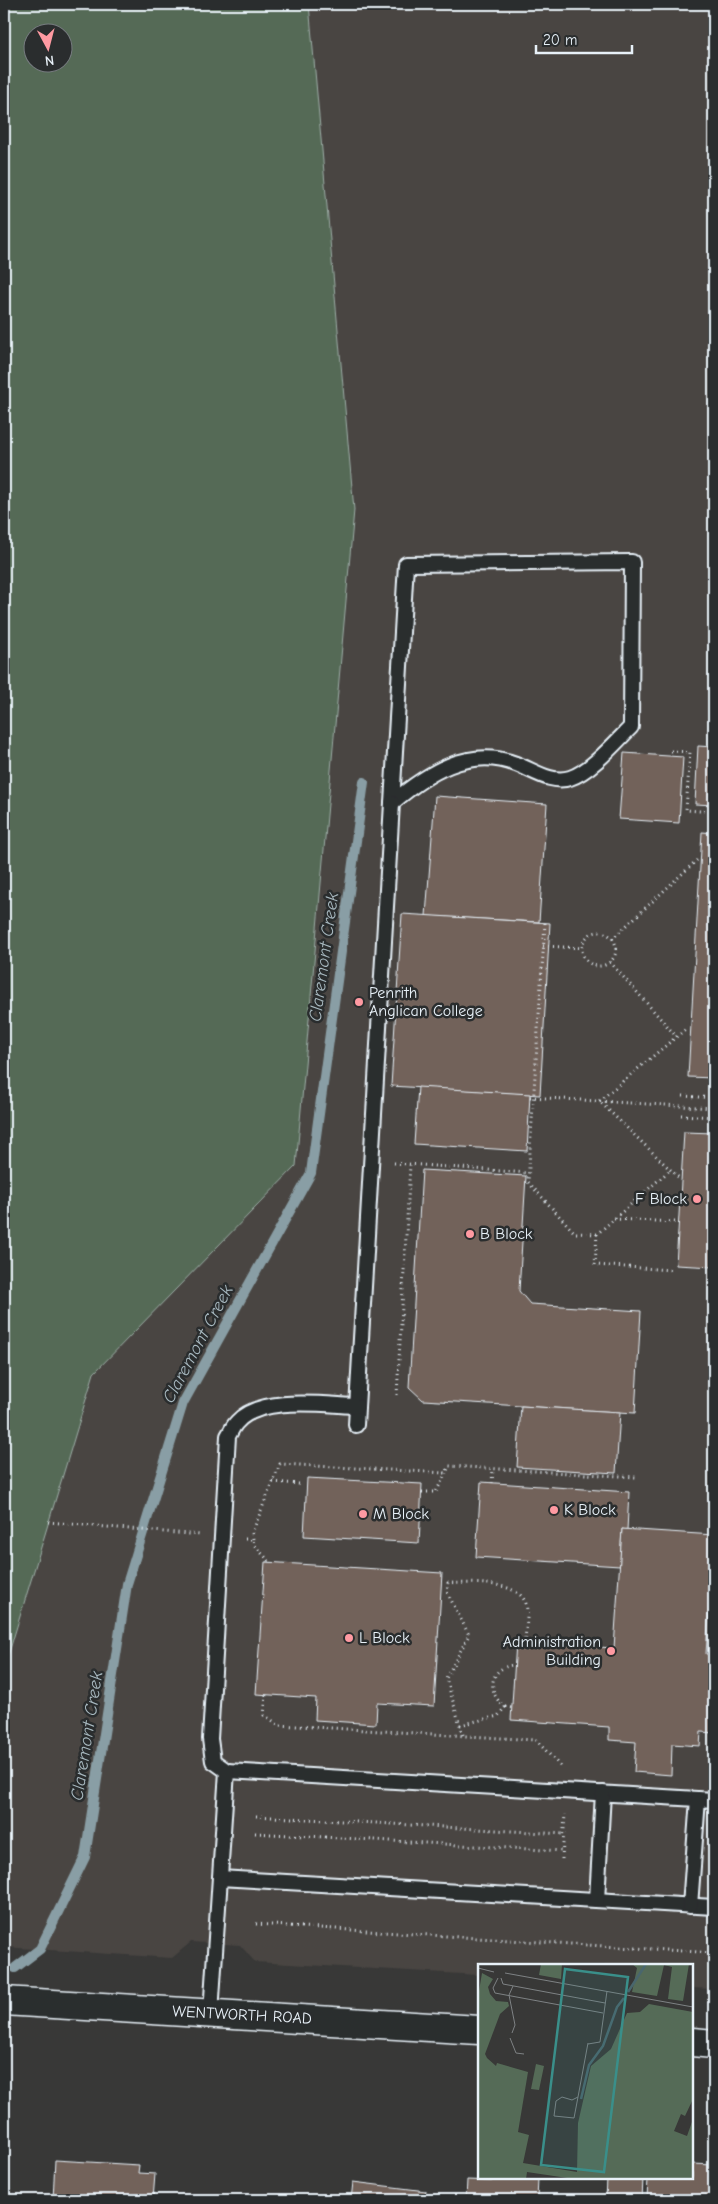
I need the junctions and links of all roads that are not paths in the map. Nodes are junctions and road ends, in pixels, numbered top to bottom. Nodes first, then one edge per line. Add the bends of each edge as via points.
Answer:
1 (392, 803) junction
2 (357, 1406) junction
3 (356, 1425) dead end
4 (227, 1771) junction
5 (603, 1794) junction
6 (698, 1799) junction
7 (714, 1800) edge
8 (220, 1878) junction
9 (598, 1900) junction
10 (690, 1906) junction
11 (714, 1907) edge
12 (4, 2001) edge
13 (211, 2013) junction
14 (478, 2030) edge
15 (693, 2042) edge
16 (714, 2044) edge

1 - 1 lane via 406,564 632,562 631,727 583,771 570,778 554,780 515,763 486,758 458,761 415,784
1 - 2 lane
2 - 3 lane
2 - 4 lane via 299,1403 270,1406 237,1422 228,1436 210,1739 213,1761
4 - 5 lane
4 - 8 lane
5 - 6 lane
5 - 9 lane
6 - 7 lane
6 - 10 lane
8 - 9 lane
8 - 13 lane
9 - 10 lane
10 - 11 lane
12 - 13 street, WENTWORTH ROAD
13 - 14 street, WENTWORTH ROAD
15 - 16 street

